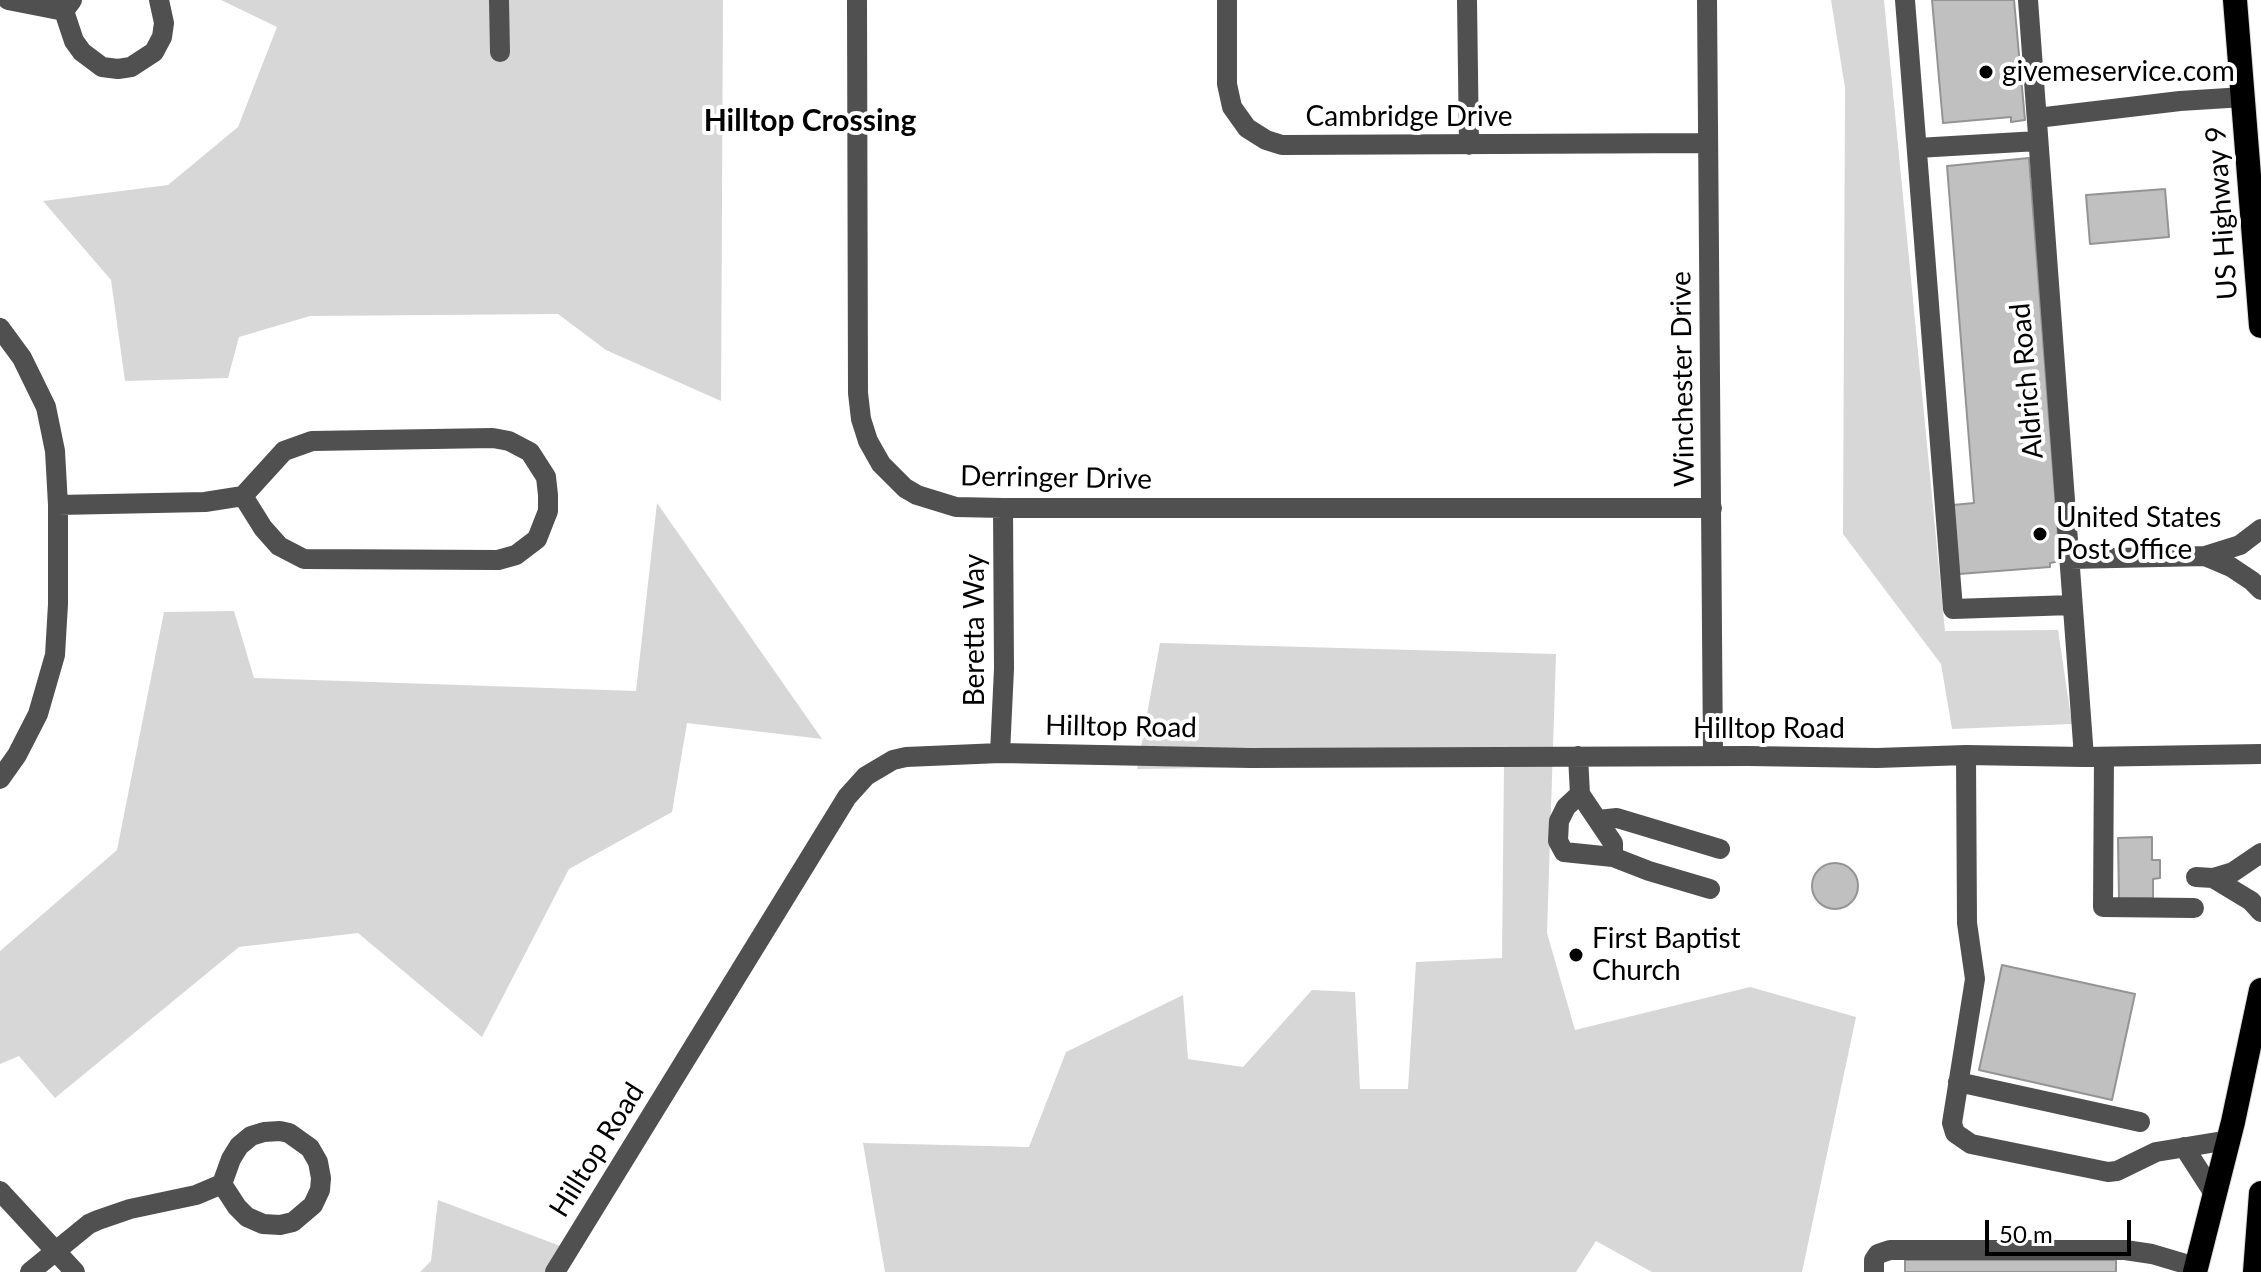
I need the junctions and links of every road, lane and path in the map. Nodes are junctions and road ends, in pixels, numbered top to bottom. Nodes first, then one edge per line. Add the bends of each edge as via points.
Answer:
1 (8, 0) edge
2 (159, 0) edge
3 (499, 0) edge
4 (857, 0) edge
5 (1227, 0) edge
6 (1467, 0) edge
7 (1707, 0) edge
8 (1905, 0) edge
9 (2028, 0) edge
10 (2235, 0) edge
11 (68, 5) edge
12 (500, 52) dead end
13 (2244, 97) junction
14 (2037, 118) junction
15 (2038, 141) junction
16 (1708, 143) junction
17 (1469, 145) junction
18 (1917, 148) junction
19 (2261, 326) edge
20 (0, 328) edge
21 (243, 496) junction
22 (58, 505) junction
23 (1003, 508) junction
24 (1712, 508) junction
25 (2261, 529) edge
26 (2205, 556) junction
27 (2070, 559) junction
28 (2261, 590) edge
29 (2072, 605) junction
30 (1000, 753) junction
31 (2261, 754) edge
32 (1966, 755) junction
33 (1578, 756) junction
34 (1713, 756) junction
35 (2094, 757) junction
36 (0, 779) edge
37 (1580, 794) junction
38 (1598, 820) junction
39 (1720, 849) dead end
40 (2261, 853) edge
41 (1613, 857) junction
42 (1710, 889) dead end
43 (2194, 908) dead end
44 (2261, 912) edge
45 (2261, 990) edge
46 (1958, 1082) junction
47 (2140, 1122) dead end
48 (2229, 1140) junction
49 (2184, 1147) junction
50 (222, 1184) junction
51 (0, 1191) edge
52 (2261, 1193) edge
53 (2215, 1195) junction
54 (56, 1251) junction
55 (2195, 1270) edge
56 (30, 1272) edge
57 (75, 1272) edge
58 (555, 1272) edge
59 (1874, 1272) edge
60 (2255, 1272) edge

1 - 11 street
2 - 11 street via 164,23 154,52 118,69 102,67 82,52 74,41
3 - 12 street
4 - 23 street, Derringer Drive via 861,419 881,464 905,488 956,507
5 - 17 street, Cambridge Drive via 1229,95 1236,116 1266,140 1282,145
6 - 17 street
7 - 16 street, Winchester Drive
8 - 18 street
9 - 14 street, Aldrich Road
10 - 13 highway, US Highway 9
13 - 14 street
13 - 19 highway, US Highway 9
14 - 15 street, Aldrich Road
15 - 18 street
15 - 27 street, Aldrich Road
16 - 17 street, Cambridge Drive
16 - 24 street, Winchester Drive
18 - 29 street via 1953,609
20 - 22 street via 46,407
21 - 21 street via 284,451 312,441 493,438 524,447 539,462 546,477 548,511 527,549 498,560 322,561 304,559 279,546
21 - 22 street via 205,502
22 - 36 street via 55,655 38,714
23 - 24 street, Derringer Drive
23 - 30 street, Beretta Way
24 - 34 street, Winchester Drive
25 - 26 street via 2240,545
26 - 27 street
26 - 28 street via 2231,567
27 - 29 street, Aldrich Road
29 - 35 street, Aldrich Road
30 - 33 street, Hilltop Road
30 - 58 street, Hilltop Road via 893,760 866,776 847,797
31 - 35 street, Hilltop Road
32 - 34 street, Hilltop Road
32 - 35 street, Hilltop Road
32 - 46 street via 1967,923 1975,979
33 - 34 street, Hilltop Road
33 - 37 street
35 - 43 street, Aldrich Road via 2103,907
37 - 38 street
37 - 41 street via 1559,821 1558,841 1564,852
38 - 39 street via 1617,818
38 - 41 street via 1613,843
40 - 44 street via 2233,872 2204,877 2251,901
41 - 42 street
45 - 48 highway
46 - 47 street
46 - 49 street via 1952,1123 1955,1133 1971,1144 2108,1172
48 - 49 street
48 - 53 highway
49 - 53 street
50 - 50 street via 247,1217 280,1225 293,1222 313,1205 321,1178 304,1141 280,1131 251,1136 239,1146
50 - 54 street via 98,1220
51 - 54 street
52 - 60 highway
53 - 55 highway
54 - 56 street
54 - 57 street
55 - 59 street via 2125,1250 1890,1250 1878,1254

